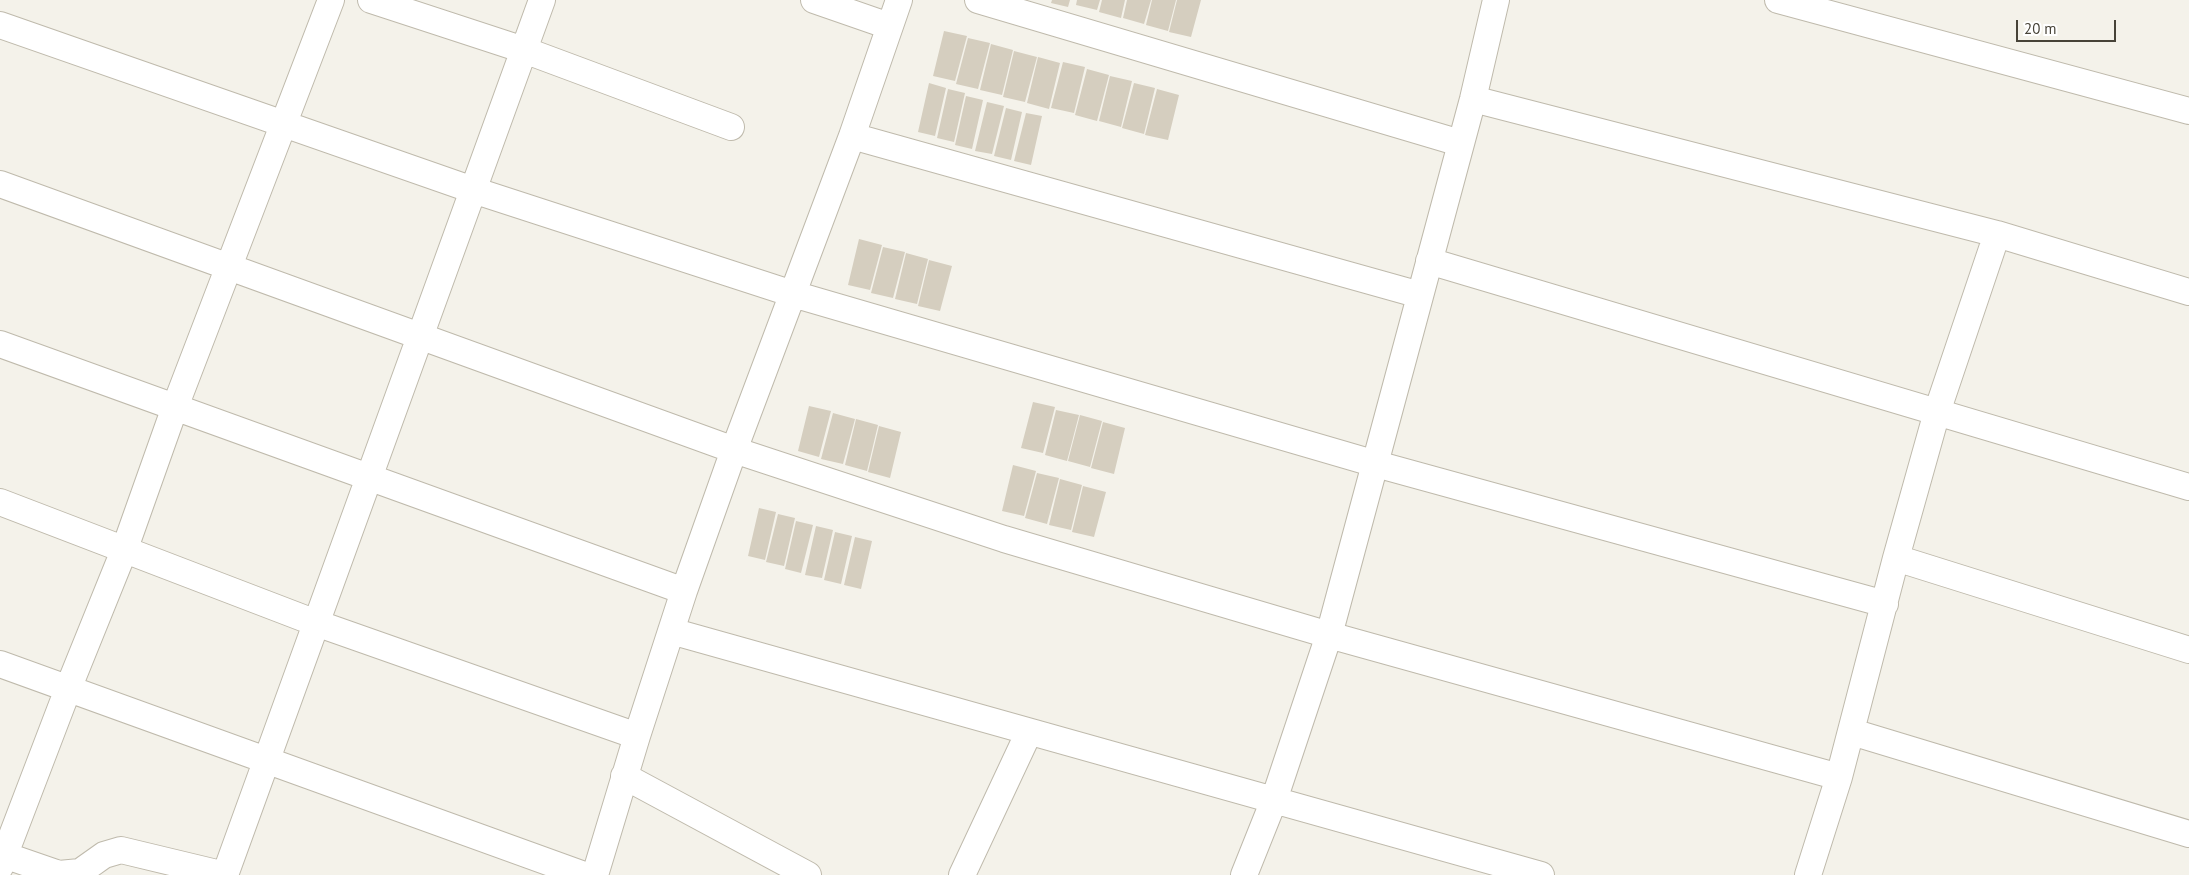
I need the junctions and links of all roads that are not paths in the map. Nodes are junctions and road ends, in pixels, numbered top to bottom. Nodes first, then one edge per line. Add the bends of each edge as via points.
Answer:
1 (331, 0) edge
2 (371, 0) edge
3 (542, 0) edge
4 (814, 0) edge
5 (898, 0) edge
6 (978, 0) edge
7 (1496, 0) edge
8 (1778, 0) edge
9 (0, 25) edge
10 (889, 26) junction
11 (524, 50) junction
12 (1473, 99) junction
13 (2189, 111) edge
14 (282, 124) junction
15 (730, 127) dead end
16 (852, 136) junction
17 (1460, 143) junction
18 (0, 184) edge
19 (473, 190) junction
20 (1998, 234) junction
21 (1429, 261) junction
22 (229, 266) junction
23 (2189, 292) edge
24 (793, 294) junction
25 (1420, 295) junction
26 (420, 335) junction
27 (0, 344) edge
28 (175, 407) junction
29 (1937, 412) junction
30 (734, 450) junction
31 (1376, 464) junction
32 (369, 477) junction
33 (2189, 487) edge
34 (0, 502) edge
35 (125, 548) junction
36 (1896, 558) junction
37 (684, 591) junction
38 (1885, 604) junction
39 (316, 623) junction
40 (671, 631) junction
41 (1329, 635) junction
42 (2189, 650) edge
43 (0, 664) edge
44 (68, 689) junction
45 (1029, 732) junction
46 (1852, 732) junction
47 (636, 736) junction
48 (266, 760) junction
49 (624, 776) junction
50 (1840, 777) junction
51 (1274, 800) junction
52 (2189, 834) edge
53 (2, 861) edge
54 (225, 875) edge
55 (584, 875) edge
56 (595, 875) edge
57 (808, 875) edge
58 (962, 875) edge
59 (1244, 875) edge
60 (1541, 875) edge
61 (1808, 875) edge

1 - 14 street
2 - 11 street
3 - 11 street
4 - 10 street
5 - 10 street
6 - 17 street
7 - 12 street
8 - 13 street
9 - 14 street
10 - 16 street
11 - 15 street
11 - 19 street
12 - 17 street
12 - 20 street
14 - 19 street
14 - 22 street
16 - 24 street
16 - 25 street
17 - 21 street
18 - 22 street
19 - 24 street
19 - 26 street
20 - 23 street
20 - 29 street
21 - 25 street
21 - 29 street
22 - 26 street
22 - 28 street
24 - 30 street
24 - 31 street
25 - 31 street
26 - 30 street
26 - 32 street
27 - 28 street
28 - 32 street
28 - 35 street
29 - 33 street
29 - 36 street
30 - 37 street
30 - 41 street via 1004,539
31 - 38 street
31 - 41 street
32 - 37 street
32 - 39 street
34 - 35 street
35 - 39 street
35 - 44 street
36 - 38 street
36 - 42 street
37 - 40 street
38 - 46 street
39 - 47 street
39 - 48 street
40 - 45 street
40 - 47 street
41 - 50 street
41 - 51 street
43 - 44 street
44 - 48 street
44 - 53 street
45 - 51 street
45 - 58 street
46 - 50 street
46 - 52 street
47 - 49 street
48 - 54 street
48 - 55 street
49 - 56 street
49 - 57 street
50 - 61 street
51 - 59 street
51 - 60 street
53 - 54 street via 59,874 80,872 104,855 121,850

